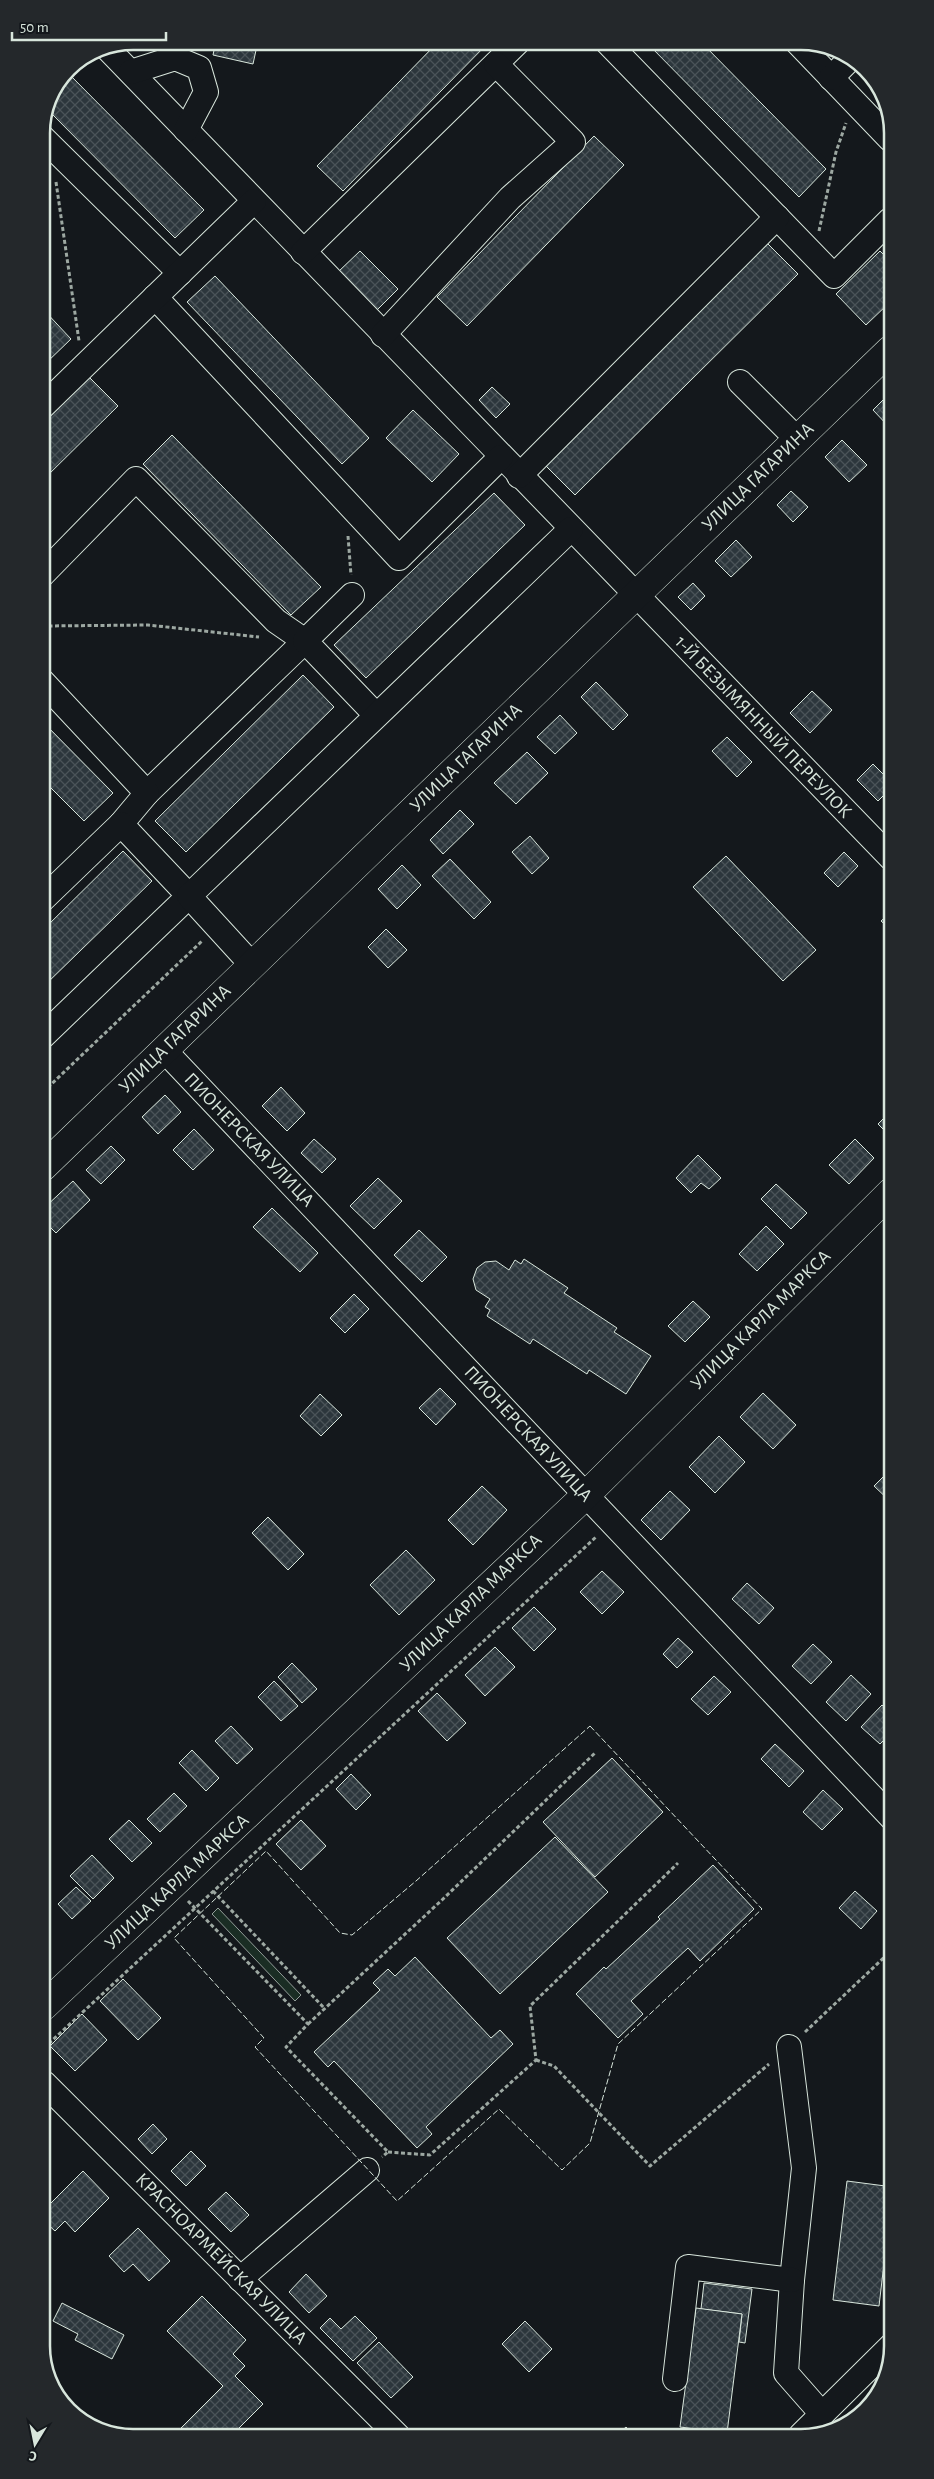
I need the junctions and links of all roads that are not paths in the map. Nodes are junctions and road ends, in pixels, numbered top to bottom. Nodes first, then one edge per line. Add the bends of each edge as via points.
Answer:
1 (510, 50) edge
2 (615, 50) edge
3 (804, 50) edge
4 (112, 53) edge
5 (845, 63) edge
6 (496, 64) junction
7 (130, 72) junction
8 (831, 78) junction
9 (186, 130) junction
10 (884, 133) edge
11 (50, 144) edge
12 (254, 201) junction
13 (777, 217) junction
14 (884, 226) edge
15 (303, 252) junction
16 (180, 273) junction
17 (156, 297) junction
18 (383, 335) junction
19 (884, 356) edge
20 (740, 382) dead end
21 (50, 398) edge
22 (797, 439) junction
23 (501, 457) junction
24 (519, 476) junction
25 (571, 528) junction
26 (50, 567) edge
27 (352, 596) road end
28 (635, 596) junction
29 (305, 641) junction
30 (50, 690) edge
31 (375, 714) junction
32 (147, 793) junction
33 (121, 824) junction
34 (884, 851) edge
35 (50, 891) edge
36 (189, 896) junction
37 (252, 965) junction
38 (50, 1029) edge
39 (164, 1050) junction
40 (50, 1160) edge
41 (884, 1199) edge
42 (586, 1494) junction
43 (884, 1810) edge
44 (50, 2000) edge
45 (789, 2047) road end
46 (50, 2089) edge
47 (367, 2170) road end
48 (240, 2278) junction
49 (792, 2280) junction
50 (883, 2354) edge
51 (675, 2379) dead end
52 (822, 2414) junction
53 (808, 2428) edge
54 (391, 2429) edge

1 - 6 street
2 - 13 street
3 - 8 street
4 - 7 street, 1-Й БЕЗЫМЯННЫЙ ПЕРЕУЛОК
5 - 8 street
6 - 15 street
6 - 18 street via 573,142 510,198
7 - 9 street, 1-Й БЕЗЫМЯННЫЙ ПЕРЕУЛОК
7 - 9 street via 175,58 199,68 206,92
8 - 10 street
9 - 12 street, 1-Й БЕЗЫМЯННЫЙ ПЕРЕУЛОК
11 - 16 street
12 - 15 street, 1-Й БЕЗЫМЯННЫЙ ПЕРЕУЛОК
12 - 16 street
13 - 14 street via 834,276
13 - 24 street
15 - 18 street, 1-Й БЕЗЫМЯННЫЙ ПЕРЕУЛОК
16 - 17 street
17 - 21 street
17 - 23 street via 400,558
18 - 23 street, 1-Й БЕЗЫМЯННЫЙ ПЕРЕУЛОК
19 - 22 main road, УЛИЦА ГАГАРИНА
20 - 22 street
22 - 28 main road, УЛИЦА ГАГАРИНА
23 - 24 street, 1-Й БЕЗЫМЯННЫЙ ПЕРЕУЛОК
24 - 25 street, 1-Й БЕЗЫМЯННЫЙ ПЕРЕУЛОК
25 - 28 street, 1-Й БЕЗЫМЯННЫЙ ПЕРЕУЛОК
25 - 31 street
26 - 29 street via 136,479 276,621
27 - 29 street
28 - 34 street, 1-Й БЕЗЫМЯННЫЙ ПЕРЕУЛОК
28 - 37 main road, УЛИЦА ГАГАРИНА
29 - 31 street
29 - 32 street
30 - 32 street
31 - 36 street
32 - 33 street
33 - 35 street
33 - 36 street
36 - 37 street
36 - 38 street
37 - 39 main road, УЛИЦА ГАГАРИНА
39 - 40 main road, УЛИЦА ГАГАРИНА
39 - 42 street, ПИОНЕРСКАЯ УЛИЦА
41 - 42 main road, УЛИЦА КАРЛА МАРКСА
42 - 43 street, ПИОНЕРСКАЯ УЛИЦА
42 - 44 main road, УЛИЦА КАРЛА МАРКСА
45 - 49 street via 804,2168
46 - 48 street, КРАСНОАРМЕЙСКАЯ УЛИЦА
47 - 48 street
48 - 54 street, КРАСНОАРМЕЙСКАЯ УЛИЦА
49 - 51 street via 688,2267
49 - 52 street via 786,2373
50 - 52 street
52 - 53 street

